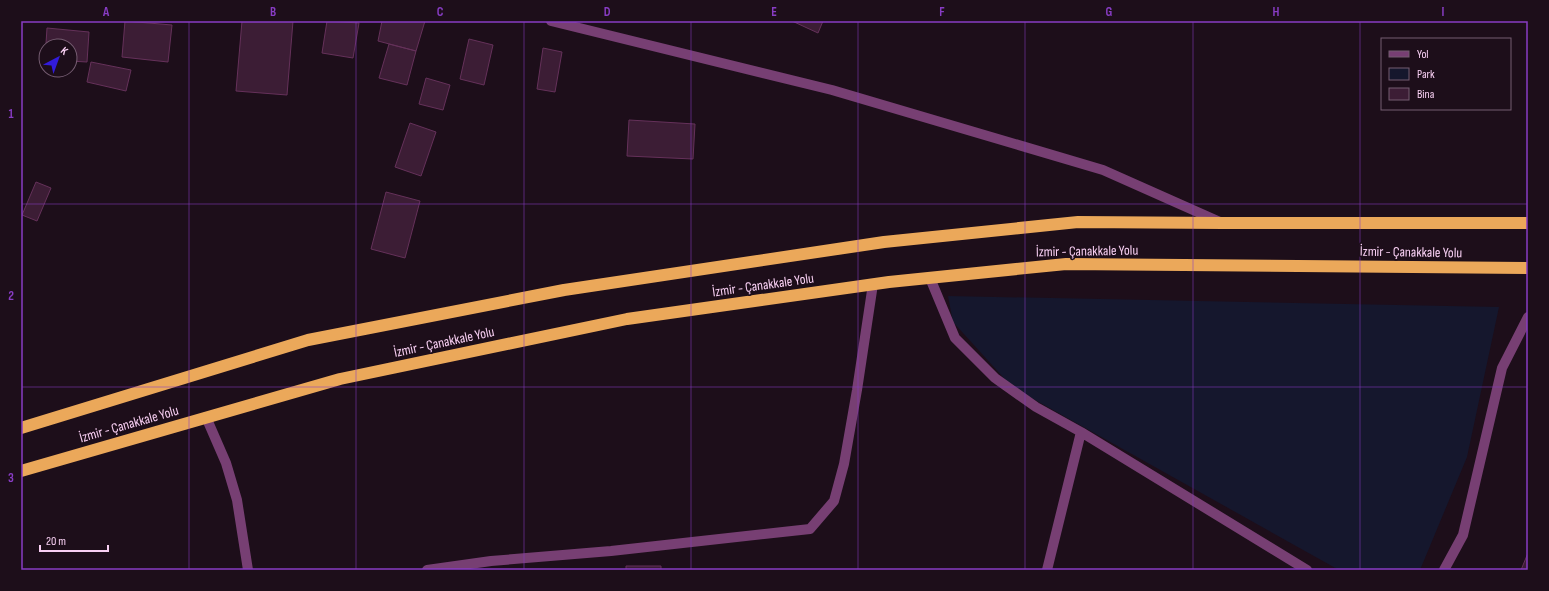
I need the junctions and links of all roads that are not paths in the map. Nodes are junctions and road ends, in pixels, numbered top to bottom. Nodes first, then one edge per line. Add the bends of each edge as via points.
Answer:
1 (551, 21) edge
2 (1528, 223) edge
3 (1223, 224) junction
4 (1528, 268) edge
5 (930, 278) junction
6 (872, 284) junction
7 (1528, 318) edge
8 (206, 417) junction
9 (21, 428) edge
10 (1081, 432) junction
11 (21, 471) edge
12 (248, 570) edge
13 (427, 570) edge
14 (1047, 570) edge
15 (1307, 570) edge
16 (1444, 570) edge

1 - 3 street via 832,90 1103,170
2 - 3 highway, İzmir - Çanakkale Yolu
3 - 9 highway, İzmir - Çanakkale Yolu via 1078,222 884,242 564,290 308,340
4 - 5 highway, İzmir - Çanakkale Yolu via 1066,264
5 - 6 highway, İzmir - Çanakkale Yolu
5 - 10 street via 955,338 995,378 1036,407
6 - 8 highway, İzmir - Çanakkale Yolu via 627,319 340,379
6 - 13 street via 844,464 834,501 810,529 611,551 490,561
7 - 16 street via 1502,368 1463,536
8 - 11 highway, İzmir - Çanakkale Yolu
8 - 12 street via 226,463 237,500
10 - 14 street
10 - 15 street

